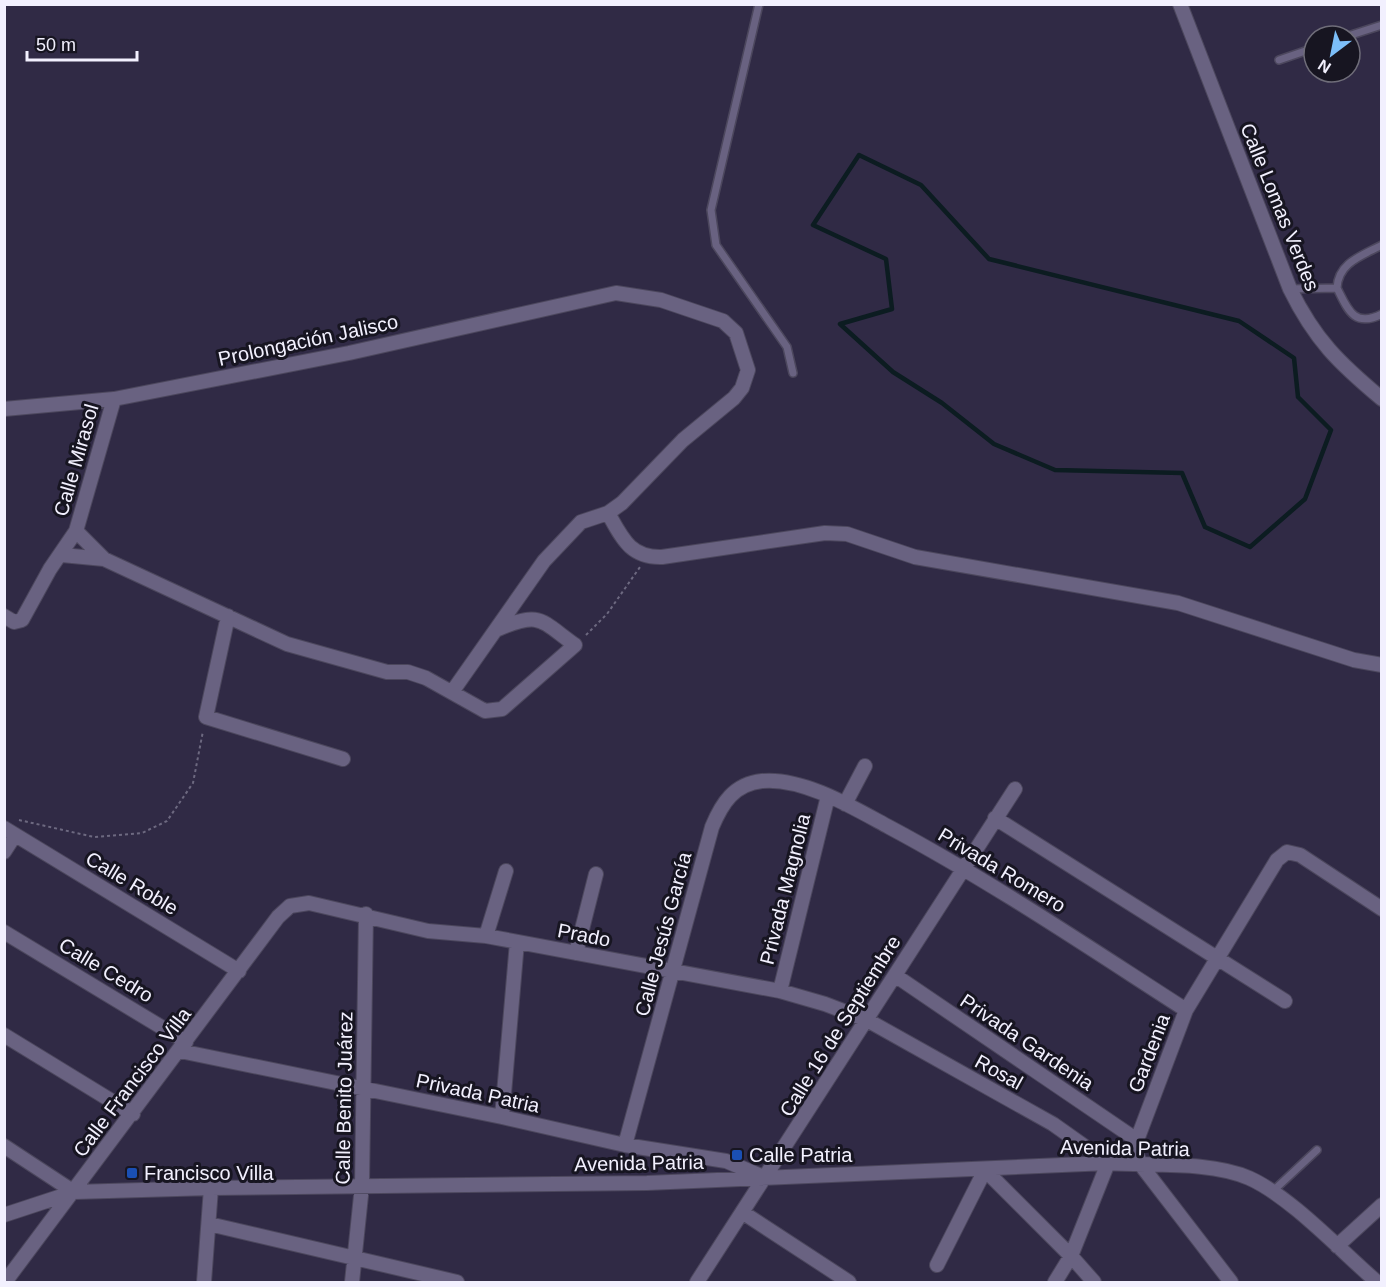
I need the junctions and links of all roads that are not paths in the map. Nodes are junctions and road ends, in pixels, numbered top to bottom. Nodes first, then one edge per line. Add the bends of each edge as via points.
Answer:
1 (759, 4) edge
2 (1180, 4) edge
3 (1382, 25) edge
4 (1362, 31) edge
5 (1302, 52) edge
6 (1279, 60) dead end
7 (1382, 244) edge
8 (1336, 288) junction
9 (1290, 289) junction
10 (1382, 314) edge
11 (793, 373) dead end
12 (114, 399) junction
13 (1382, 399) edge
14 (10, 409) edge
15 (4, 422) edge
16 (608, 513) junction
17 (76, 531) junction
18 (62, 555) junction
19 (104, 559) junction
20 (4, 616) edge
21 (228, 616) junction
22 (498, 629) junction
23 (1382, 665) edge
24 (452, 692) junction
25 (342, 759) dead end
26 (865, 766) dead end
27 (787, 783) joint
28 (1015, 789) dead end
29 (828, 796) junction
30 (845, 804) junction
31 (996, 818) junction
32 (10, 832) edge
33 (4, 852) edge
34 (963, 866) junction
35 (506, 871) dead end
36 (596, 874) dead end
37 (290, 906) joint
38 (1382, 909) edge
39 (366, 914) junction
40 (4, 932) edge
41 (486, 936) junction
42 (517, 942) junction
43 (576, 953) junction
44 (1215, 958) junction
45 (239, 971) junction
46 (672, 972) junction
47 (896, 976) junction
48 (780, 992) junction
49 (1285, 1001) dead end
50 (1186, 1010) junction
51 (867, 1020) junction
52 (4, 1035) edge
53 (183, 1046) junction
54 (366, 1089) junction
55 (133, 1114) junction
56 (502, 1117) junction
57 (1137, 1140) junction
58 (625, 1145) junction
59 (4, 1146) edge
60 (1317, 1150) dead end
61 (1108, 1163) junction
62 (1141, 1165) junction
63 (985, 1170) junction
64 (766, 1178) junction
65 (362, 1186) junction
66 (211, 1188) junction
67 (74, 1192) junction
68 (1272, 1192) junction
69 (1382, 1205) edge
70 (742, 1212) junction
71 (4, 1215) edge
72 (209, 1224) junction
73 (1337, 1246) junction
74 (1071, 1256) junction
75 (354, 1258) junction
76 (937, 1265) dead end
77 (5, 1282) edge
78 (204, 1282) edge
79 (352, 1282) edge
80 (457, 1282) edge
81 (697, 1282) edge
82 (849, 1282) edge
83 (1055, 1282) edge
84 (1094, 1282) edge
85 (1231, 1282) edge
86 (1376, 1282) edge

1 - 11 lane via 711,210 716,245 787,347
2 - 9 street, Calle Lomas Verdes
3 - 4 lane
5 - 6 lane
7 - 8 lane via 1344,266 1337,276
8 - 9 lane
8 - 10 lane via 1348,311 1358,319 1370,320
9 - 13 street, Calle Lomas Verdes via 1306,322 1330,354
12 - 14 street, Prolongación Jalisco
12 - 16 street, Prolongación Jalisco via 349,353 616,293 661,300 723,321 736,333 748,370 742,388
12 - 17 street, Calle Mirasol
14 - 15 street
16 - 22 street via 580,522 544,561
16 - 23 street via 624,540 635,552 647,557 825,533 848,534 915,557 1178,603 1354,660
17 - 18 street, Calle Mirasol
17 - 19 street
18 - 19 street
18 - 20 street, Calle Mirasol via 25,616 18,622
19 - 21 street
21 - 24 street via 286,644 387,672 408,672
21 - 25 street via 206,717
22 - 24 street
22 - 24 street via 531,618 575,645 502,709 485,711
26 - 30 street
27 - 29 street, Privada Romero
27 - 46 street, Calle Jesús García via 764,781 745,785 729,796 719,810
28 - 31 street, Calle 16 de Septiembre
29 - 30 street, Privada Romero
29 - 48 street, Privada Magnolia
30 - 34 street, Privada Romero
31 - 34 street, Calle 16 de Septiembre
31 - 44 street
32 - 33 street
32 - 45 street, Calle Roble
34 - 47 street, Calle 16 de Septiembre
34 - 50 street, Privada Romero
35 - 41 street
36 - 43 street
37 - 39 street, Prado via 309,903
37 - 45 street, Calle Francisco Villa
38 - 44 street, Gardenia via 1300,855 1287,852 1277,860
39 - 41 street, Prado via 428,931
39 - 54 street, Calle Benito Juárez
40 - 53 street, Calle Cedro
41 - 42 street, Prado
42 - 43 street, Prado
42 - 56 street
43 - 46 street, Prado
44 - 49 street
44 - 50 street, Gardenia
45 - 53 street, Calle Francisco Villa
46 - 48 street, Prado
46 - 58 street, Calle Jesús García
47 - 51 street, Calle 16 de Septiembre
47 - 57 street, Privada Gardenia
48 - 51 street, Prado
50 - 57 street, Gardenia
51 - 61 street, Rosal via 1053,1124
51 - 64 street, Calle 16 de Septiembre
52 - 55 street
53 - 54 street, Privada Patria
53 - 55 street, Calle Francisco Villa
54 - 56 street, Privada Patria
54 - 65 street, Calle Benito Juárez
55 - 67 street, Calle Francisco Villa
56 - 58 street, Privada Patria
57 - 62 street, Gardenia via 1136,1153
58 - 64 street, Privada Patria via 726,1161
59 - 67 street
60 - 68 lane
61 - 62 street, Avenida Patria
61 - 63 street, Avenida Patria
61 - 74 street
62 - 68 street, Avenida Patria via 1218,1171 1248,1178
62 - 85 street
63 - 64 street, Avenida Patria
63 - 74 street
63 - 76 street
64 - 65 street, Avenida Patria
64 - 70 street, Calle 16 de Septiembre
65 - 66 street, Avenida Patria
65 - 75 street, Calle Benito Juárez
66 - 67 street, Avenida Patria
66 - 72 street
67 - 71 street, Avenida Patria
67 - 77 street, Calle Francisco Villa
68 - 73 street, Avenida Patria
69 - 73 street
70 - 81 street, Calle 16 de Septiembre
70 - 82 street
72 - 75 street
72 - 78 street
73 - 86 street, Avenida Patria
74 - 83 street
74 - 84 street
75 - 79 street, Calle Benito Juárez
75 - 80 street

